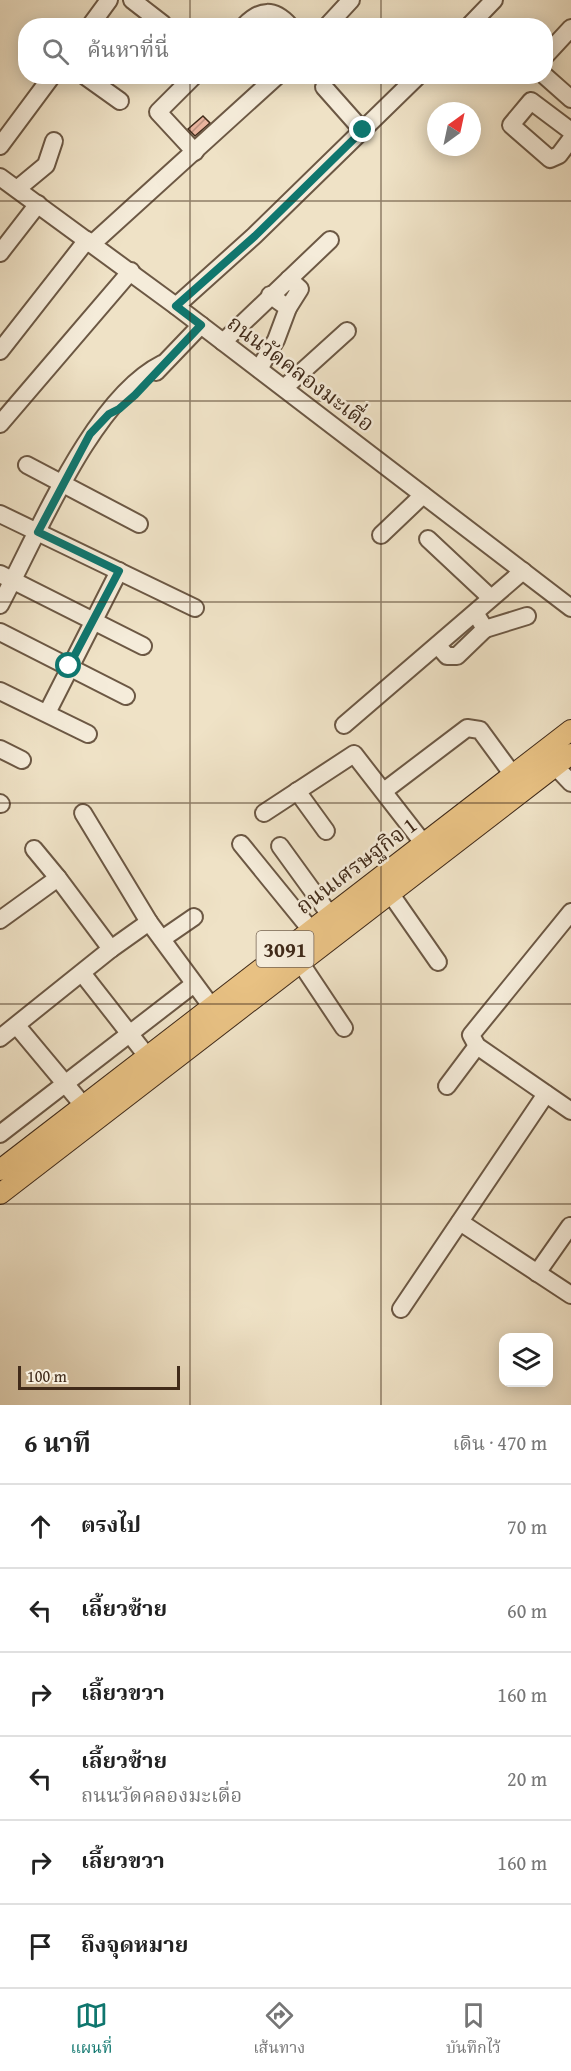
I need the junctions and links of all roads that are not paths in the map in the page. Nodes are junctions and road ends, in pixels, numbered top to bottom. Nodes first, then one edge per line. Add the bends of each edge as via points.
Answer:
1 (109, 0) edge
2 (132, 0) edge
3 (351, 0) edge
4 (494, 0) edge
5 (272, 6) edge
6 (96, 18) edge
7 (155, 18) edge
8 (254, 18) edge
9 (283, 18) edge
10 (334, 18) edge
11 (477, 18) edge
12 (571, 28) edge
13 (553, 47) edge
14 (553, 82) edge
15 (46, 84) edge
16 (96, 84) edge
17 (186, 84) edge
18 (268, 84) edge
19 (410, 84) edge
20 (324, 87) dead end
21 (571, 99) edge
22 (120, 101) dead end
23 (363, 130) junction
24 (54, 141) dead end
25 (0, 146) edge
26 (195, 152) junction
27 (0, 177) edge
28 (17, 189) junction
29 (38, 204) junction
30 (330, 240) dead end
31 (89, 242) junction
32 (0, 253) edge
33 (130, 271) junction
34 (289, 279) junction
35 (270, 295) junction
36 (176, 306) junction
37 (288, 308) junction
38 (201, 325) junction
39 (346, 331) dead end
40 (223, 342) junction
41 (0, 351) edge
42 (259, 369) junction
43 (284, 388) junction
44 (0, 423) edge
45 (27, 465) dead end
46 (63, 485) junction
47 (423, 495) junction
48 (0, 514) edge
49 (139, 524) dead end
50 (38, 532) junction
51 (381, 535) dead end
52 (428, 539) dead end
53 (119, 571) junction
54 (523, 571) junction
55 (7, 577) edge
56 (491, 598) junction
57 (0, 605) edge
58 (195, 608) dead end
59 (571, 608) edge
60 (476, 614) junction
61 (527, 616) dead end
62 (93, 620) junction
63 (485, 629) junction
64 (0, 632) edge
65 (143, 646) dead end
66 (438, 646) junction
67 (69, 666) junction
68 (0, 690) edge
69 (126, 696) dead end
70 (47, 713) junction
71 (344, 724) dead end
72 (571, 730) edge
73 (88, 734) dead end
74 (0, 749) edge
75 (22, 760) dead end
76 (563, 760) edge
77 (513, 775) junction
78 (571, 783) edge
79 (297, 791) junction
80 (384, 791) junction
81 (83, 813) dead end
82 (264, 813) dead end
83 (326, 831) dead end
84 (241, 844) dead end
85 (424, 844) junction
86 (280, 846) dead end
87 (34, 849) dead end
88 (58, 878) junction
89 (390, 893) junction
90 (571, 912) edge
91 (330, 915) junction
92 (194, 917) dead end
93 (0, 920) edge
94 (149, 922) junction
95 (311, 930) junction
96 (162, 939) junction
97 (111, 949) junction
98 (300, 962) junction
99 (438, 962) dead end
100 (82, 973) junction
101 (194, 984) junction
102 (211, 1006) junction
103 (17, 1026) junction
104 (344, 1028) dead end
105 (128, 1033) junction
106 (0, 1038) edge
107 (477, 1047) junction
108 (147, 1056) junction
109 (64, 1082) junction
110 (447, 1086) dead end
111 (546, 1094) junction
112 (83, 1106) junction
113 (571, 1111) edge
114 (0, 1134) edge
115 (3, 1163) edge
116 (0, 1194) edge
117 (460, 1222) junction
118 (570, 1226) edge
119 (537, 1273) junction
120 (571, 1295) edge
121 (401, 1309) dead end

1 - 6 street
2 - 7 street
3 - 10 street
4 - 11 street
5 - 8 street
5 - 9 street
12 - 13 street
14 - 21 street
15 - 25 street
16 - 22 street
17 - 26 street via 158,112
18 - 26 street
19 - 23 street
20 - 23 street
23 - 36 street via 255,236
24 - 28 street via 46,165
26 - 31 street
27 - 28 street, ถนนวัดคลองมะเดื่อ
28 - 29 street, ถนนวัดคลองมะเดื่อ
29 - 31 street, ถนนวัดคลองมะเดื่อ
29 - 32 street
30 - 34 street
31 - 33 street, ถนนวัดคลองมะเดื่อ
31 - 41 street
33 - 36 street, ถนนวัดคลองมะเดื่อ
33 - 44 street
34 - 35 street
34 - 37 street via 300,289
35 - 37 street
35 - 40 street
36 - 38 street, ถนนวัดคลองมะเดื่อ
37 - 42 street
38 - 40 street, ถนนวัดคลองมะเดื่อ
38 - 46 street via 114,404 86,440
39 - 43 street
40 - 42 street, ถนนวัดคลองมะเดื่อ
42 - 43 street, ถนนวัดคลองมะเดื่อ
43 - 47 street, ถนนวัดคลองมะเดื่อ
45 - 46 street
46 - 49 street
46 - 50 street
47 - 51 street
47 - 54 street, ถนนวัดคลองมะเดื่อ
48 - 50 street
50 - 53 street
50 - 55 street
52 - 56 street
53 - 58 street
53 - 62 street
54 - 56 street
54 - 59 street, ถนนวัดคลองมะเดื่อ
55 - 57 street
55 - 62 street
56 - 60 street
60 - 63 street
60 - 66 street
61 - 63 street
62 - 65 street
62 - 67 street
63 - 66 street via 457,656 447,656
64 - 67 street
66 - 71 street
67 - 69 street
67 - 70 street
68 - 70 street
70 - 73 street
72 - 77 main road, ถนนเศรษฐกิจ 1 / 3091
74 - 75 street
76 - 78 street
76 - 89 main road, ถนนเศรษฐกิจ 1 / 3091
77 - 80 street via 480,730 467,728
77 - 85 main road, ถนนเศรษฐกิจ 1 / 3091
79 - 80 street via 354,754
79 - 82 street
79 - 83 street
80 - 85 street
81 - 94 street
84 - 95 street
85 - 91 main road, ถนนเศรษฐกิจ 1 / 3091
86 - 91 street
87 - 88 street
88 - 93 street
88 - 97 street
89 - 98 main road, ถนนเศรษฐกิจ 1 / 3091
89 - 99 street
90 - 107 street via 475,1028 471,1035
91 - 95 main road, ถนนเศรษฐกิจ 1 / 3091
92 - 96 street
94 - 96 street
94 - 97 street
95 - 102 main road, ถนนเศรษฐกิจ 1 / 3091
96 - 101 street
97 - 100 street
98 - 104 street
98 - 116 main road, ถนนเศรษฐกิจ 1 / 3091
100 - 103 street
100 - 105 street
101 - 102 street
101 - 105 street
102 - 108 main road, ถนนเศรษฐกิจ 1 / 3091
103 - 106 street
103 - 109 street
105 - 108 street
105 - 109 street
107 - 110 street
107 - 111 street
108 - 112 main road, ถนนเศรษฐกิจ 1 / 3091
109 - 112 street
109 - 114 street
111 - 113 street
111 - 117 street
112 - 115 main road, ถนนเศรษฐกิจ 1 / 3091
117 - 119 street
117 - 121 street
118 - 119 street
119 - 120 street

